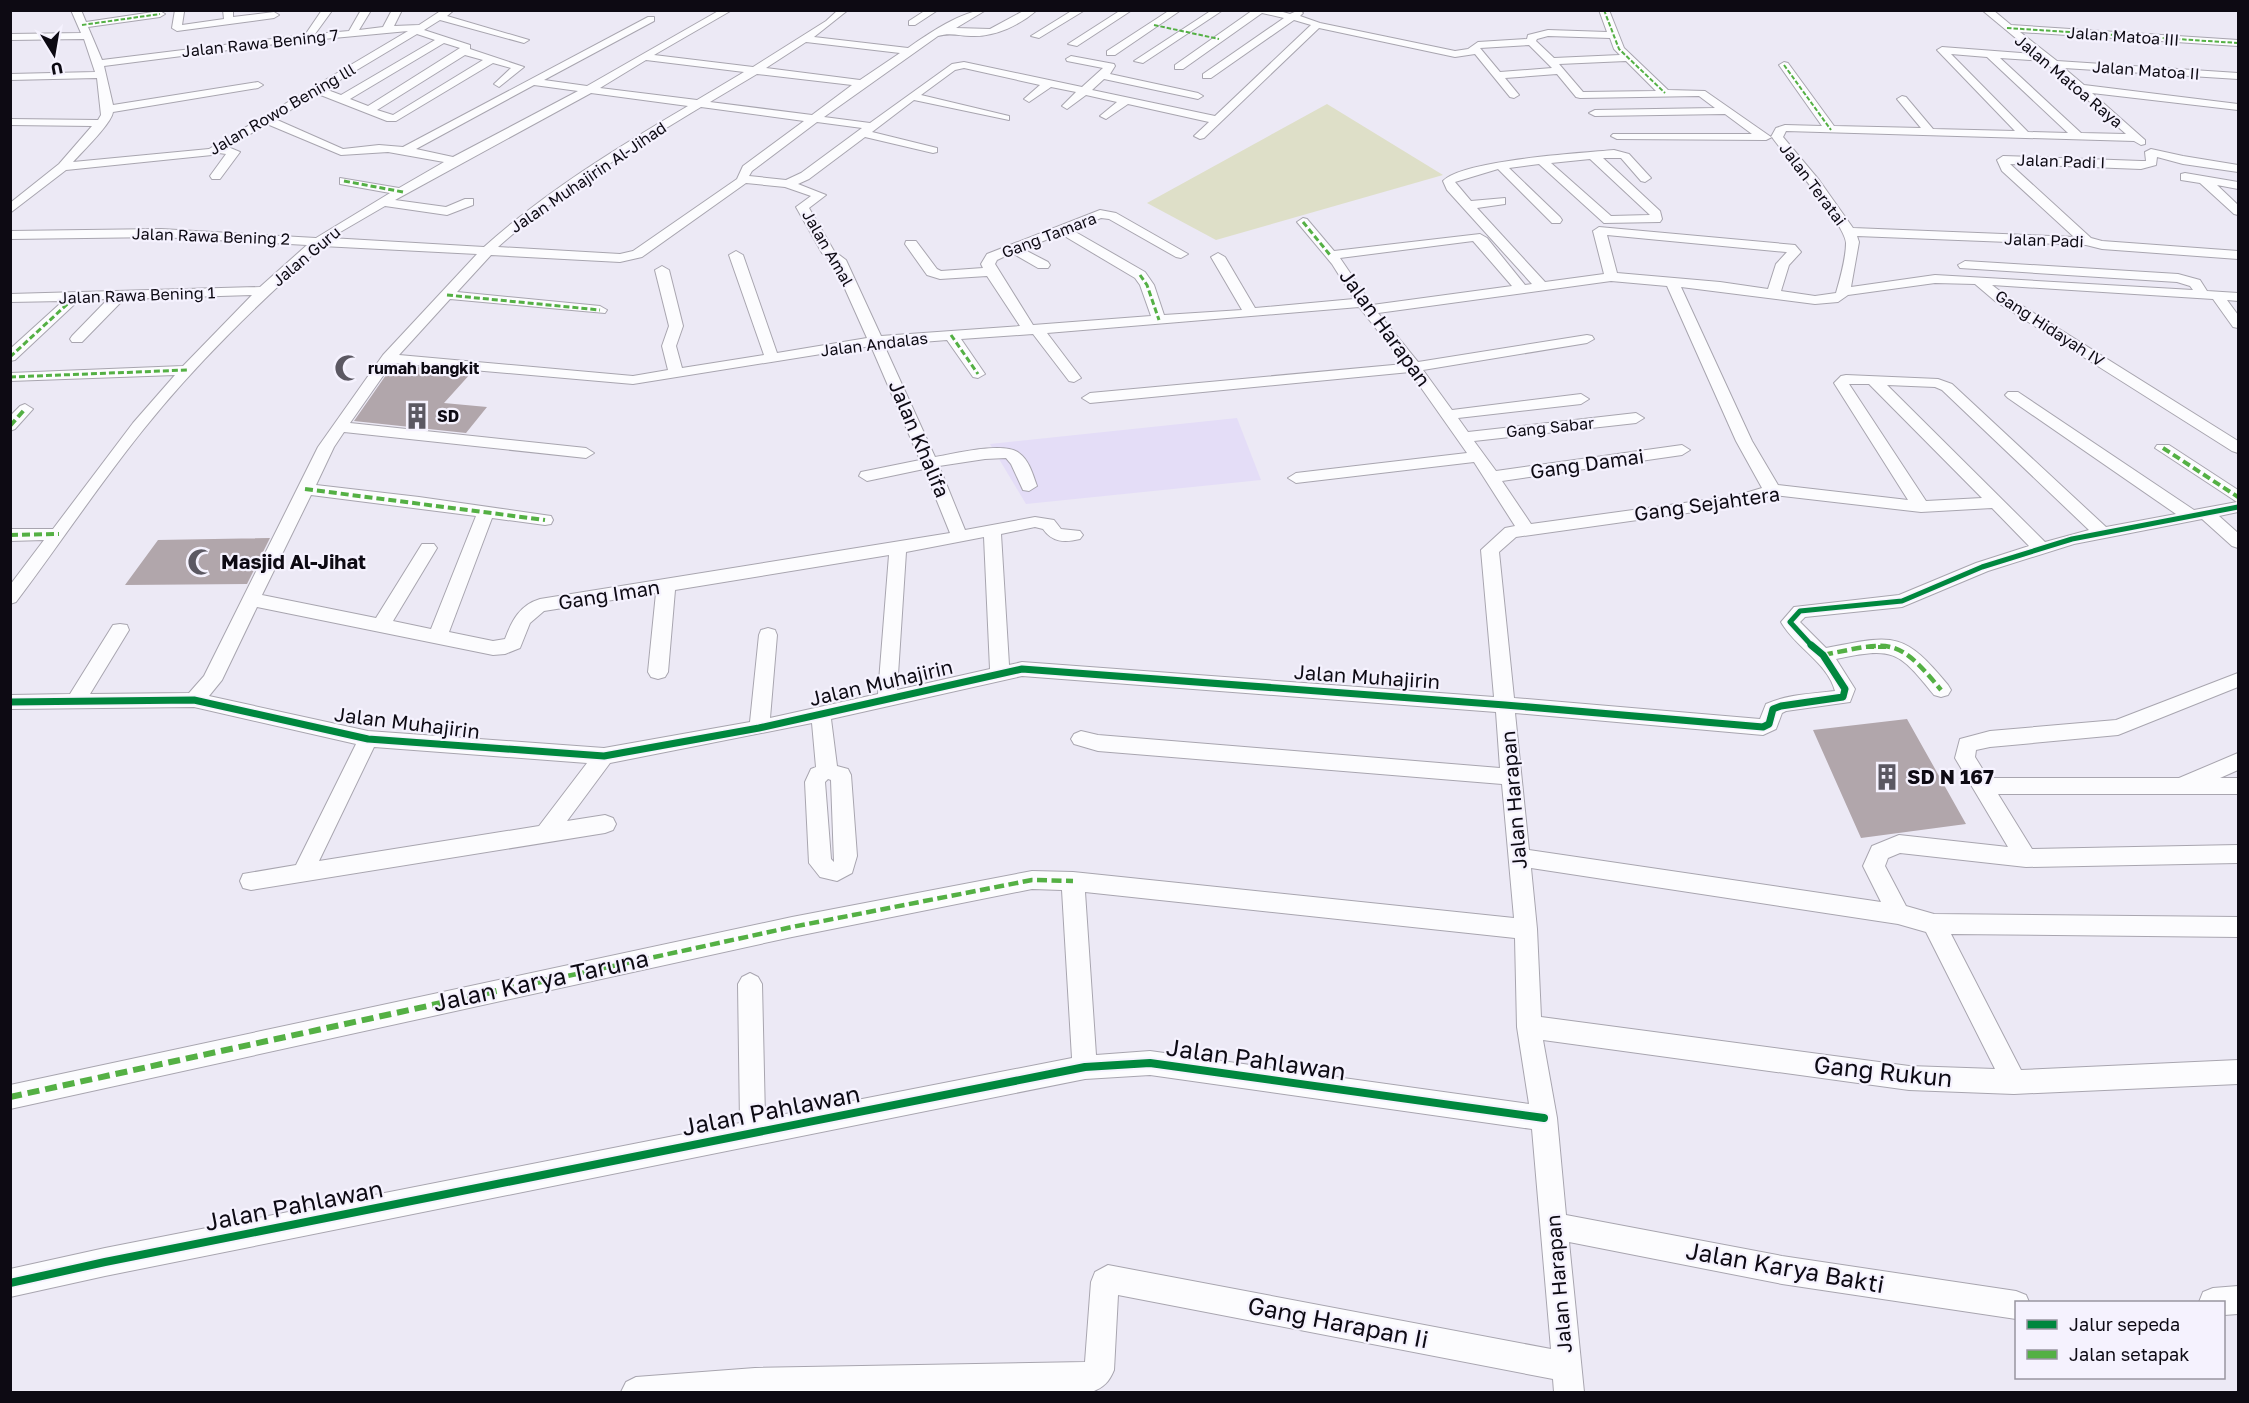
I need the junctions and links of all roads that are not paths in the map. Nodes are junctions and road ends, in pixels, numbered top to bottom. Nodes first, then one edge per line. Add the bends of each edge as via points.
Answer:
1 (76, 10) edge
2 (397, 10) edge
3 (728, 10) edge
4 (844, 10) edge
5 (934, 10) edge
6 (1033, 10) edge
7 (1081, 10) edge
8 (1128, 10) edge
9 (1219, 10) edge
10 (1261, 10) edge
11 (1604, 10) edge
12 (1986, 10) edge
13 (981, 11) edge
14 (1171, 11) edge
15 (179, 12) dead end
16 (326, 12) edge
17 (365, 12) dead end
18 (160, 14) dead end
19 (445, 14) edge
20 (1297, 14) edge
21 (229, 15) edge
22 (656, 15) edge
23 (912, 23) dead end
24 (82, 25) junction
25 (270, 25) edge
26 (1154, 25) junction
27 (1317, 25) junction
28 (2007, 28) junction
29 (420, 29) junction
30 (387, 30) junction
31 (947, 30) junction
32 (352, 33) junction
33 (1187, 33) junction
34 (1613, 35) junction
35 (88, 36) junction
36 (1036, 36) dead end
37 (10, 37) edge
38 (308, 37) junction
39 (444, 39) junction
40 (805, 39) junction
41 (1219, 39) junction
42 (524, 40) dead end
43 (1517, 42) junction
44 (1532, 42) junction
45 (2238, 43) edge
46 (1073, 44) dead end
47 (1475, 48) junction
48 (464, 51) junction
49 (910, 51) junction
50 (1111, 53) dead end
51 (1990, 54) junction
52 (643, 57) junction
53 (1627, 58) junction
54 (492, 59) junction
55 (1071, 59) dead end
56 (1551, 60) junction
57 (1139, 61) dead end
58 (2050, 61) junction
59 (1784, 64) dead end
60 (1179, 67) dead end
61 (99, 69) junction
62 (754, 71) junction
63 (1560, 71) junction
64 (1544, 72) junction
65 (1168, 74) dead end
66 (1102, 75) junction
67 (1497, 75) junction
68 (1207, 76) dead end
69 (2238, 76) edge
70 (10, 77) edge
71 (532, 82) junction
72 (862, 83) junction
73 (1049, 83) junction
74 (499, 84) dead end
75 (258, 85) dead end
76 (1153, 86) junction
77 (1557, 86) dead end
78 (2079, 88) junction
79 (318, 90) junction
80 (588, 90) junction
81 (1084, 91) junction
82 (1665, 93) junction
83 (1514, 94) dead end
84 (1198, 96) dead end
85 (914, 97) junction
86 (342, 99) junction
87 (1029, 99) dead end
88 (1902, 99) dead end
89 (1126, 100) junction
90 (698, 104) junction
91 (1067, 106) dead end
92 (2238, 107) edge
93 (108, 109) junction
94 (369, 110) junction
95 (1728, 111) junction
96 (1106, 116) dead end
97 (1005, 118) dead end
98 (815, 119) junction
99 (267, 120) junction
100 (1217, 120) junction
101 (10, 122) edge
102 (102, 123) junction
103 (867, 130) junction
104 (1831, 130) junction
105 (1931, 133) junction
106 (2025, 135) junction
107 (1200, 136) dead end
108 (1617, 136) dead end
109 (1763, 136) junction
110 (1777, 137) junction
111 (2079, 137) junction
112 (1719, 138) junction
113 (2136, 138) junction
114 (217, 149) junction
115 (405, 150) junction
116 (933, 150) dead end
117 (2151, 152) junction
118 (1593, 156) junction
119 (455, 161) junction
120 (1542, 161) junction
121 (1500, 165) junction
122 (63, 167) junction
123 (2238, 168) edge
124 (216, 176) dead end
125 (2185, 177) dead end
126 (1645, 178) dead end
127 (744, 179) junction
128 (2203, 179) junction
129 (344, 181) dead end
130 (788, 184) junction
131 (2238, 184) edge
132 (403, 192) junction
133 (1501, 201) dead end
134 (383, 202) junction
135 (469, 202) dead end
136 (1467, 205) junction
137 (2235, 206) edge
138 (10, 209) edge
139 (1556, 220) dead end
140 (1303, 222) dead end
141 (1061, 229) junction
142 (1849, 232) junction
143 (10, 235) edge
144 (1970, 237) junction
145 (2086, 241) junction
146 (319, 242) junction
147 (911, 244) dead end
148 (1012, 248) junction
149 (488, 250) junction
150 (1181, 254) dead end
151 (736, 255) dead end
152 (1330, 255) junction
153 (2238, 255) edge
154 (1218, 257) dead end
155 (1043, 265) dead end
156 (1965, 265) dead end
157 (2002, 267) junction
158 (662, 270) dead end
159 (991, 272) junction
160 (1611, 277) junction
161 (1978, 280) junction
162 (1671, 282) junction
163 (1541, 285) junction
164 (1521, 288) junction
165 (264, 291) junction
166 (1774, 292) junction
167 (1843, 292) junction
168 (120, 295) junction
169 (447, 295) junction
170 (2210, 295) junction
171 (76, 296) junction
172 (2238, 297) edge
173 (10, 298) edge
174 (1366, 306) junction
175 (600, 310) dead end
176 (1251, 313) junction
177 (1159, 320) junction
178 (2238, 324) edge
179 (1033, 329) junction
180 (951, 335) junction
181 (77, 339) dead end
182 (1587, 339) dead end
183 (877, 341) junction
184 (10, 357) edge
185 (388, 358) junction
186 (772, 358) junction
187 (1414, 367) junction
188 (187, 370) junction
189 (676, 374) junction
190 (978, 374) dead end
191 (10, 377) edge
192 (1074, 378) dead end
193 (1873, 380) junction
194 (2013, 394) dead end
195 (1090, 398) dead end
196 (1581, 399) dead end
197 (25, 409) dead end
198 (1448, 415) junction
199 (1636, 418) dead end
200 (10, 426) edge
201 (341, 427) junction
202 (1464, 437) junction
203 (2163, 448) dead end
204 (2238, 448) edge
205 (1682, 450) dead end
206 (586, 453) dead end
207 (1478, 457) junction
208 (930, 463) junction
209 (867, 476) dead end
210 (1492, 477) junction
211 (1296, 478) dead end
212 (1029, 486) dead end
213 (305, 489) junction
214 (1772, 490) junction
215 (2238, 497) edge
216 (1996, 503) junction
217 (1921, 507) junction
218 (2238, 507) edge
219 (486, 512) junction
220 (2198, 514) junction
221 (545, 520) dead end
222 (1526, 529) junction
223 (992, 532) junction
224 (2102, 533) junction
225 (59, 534) junction
226 (10, 535) edge
227 (1074, 535) dead end
228 (960, 537) junction
229 (2238, 542) edge
230 (428, 548) dead end
231 (898, 548) junction
232 (2042, 549) junction
233 (666, 586) junction
234 (10, 598) edge
235 (250, 599) junction
236 (381, 625) junction
237 (120, 630) dead end
238 (768, 635) dead end
239 (438, 636) junction
240 (1823, 655) junction
241 (658, 672) dead end
242 (1000, 673) junction
243 (2238, 680) edge
244 (1941, 690) dead end
245 (887, 699) junction
246 (194, 700) junction
247 (10, 702) edge
248 (75, 702) junction
249 (1505, 705) junction
250 (821, 714) junction
251 (759, 728) junction
252 (368, 739) junction
253 (1081, 739) dead end
254 (604, 756) junction
255 (2238, 761) edge
256 (826, 771) dead end
257 (1512, 777) junction
258 (1983, 786) junction
259 (2181, 786) junction
260 (2238, 786) edge
261 (605, 824) dead end
262 (546, 833) junction
263 (2238, 854) edge
264 (1519, 857) junction
265 (2026, 858) junction
266 (303, 872) junction
267 (251, 880) dead end
268 (1073, 881) junction
269 (1898, 914) junction
270 (1934, 924) junction
271 (2238, 927) edge
272 (1526, 929) junction
273 (750, 984) dead end
274 (1529, 1027) junction
275 (1085, 1067) junction
276 (2238, 1072) edge
277 (2014, 1082) junction
278 (10, 1096) edge
279 (1544, 1118) junction
280 (753, 1133) junction
281 (1554, 1226) junction
282 (10, 1283) edge
283 (2015, 1305) edge
284 (1568, 1379) edge
285 (804, 1387) edge
286 (636, 1392) edge

1 - 24 street
2 - 30 street
3 - 52 street, Jalan Guru
4 - 40 street, Jalan Muhajirin Al-Jihad
5 - 23 street
6 - 31 street via 993,33
7 - 36 street
8 - 46 street
9 - 33 street
10 - 20 street
10 - 41 street
11 - 34 street
12 - 28 street, Jalan Matoa Raya
13 - 31 street, Jalan Rawa Bening 2
14 - 26 street
15 - 21 street via 177,28 223,23
16 - 38 street
17 - 32 street
18 - 24 street
19 - 29 street, Jalan Rowo Bening lll
19 - 42 street
20 - 27 street
20 - 68 street
21 - 25 street
22 - 71 street
24 - 35 street
25 - 38 street, Jalan Rawa Bening 7
25 - 61 street, Jalan Rawa Bening 7
26 - 33 street
26 - 50 street
27 - 47 street via 1455,54 1466,54
27 - 100 street
28 - 45 street, Jalan Matoa III
28 - 58 street, Jalan Matoa Raya
29 - 30 street, Jalan Rawa Bening 7
29 - 39 street
29 - 79 street, Jalan Rowo Bening lll
30 - 32 street, Jalan Rawa Bening 7
31 - 49 street, Jalan Rawa Bening 2
32 - 38 street, Jalan Rawa Bening 7
33 - 41 street
33 - 57 street
34 - 44 street via 1548,33 1532,37
34 - 53 street
35 - 37 street
35 - 61 street
39 - 48 street via 466,47
39 - 86 street
40 - 49 street
40 - 62 street, Jalan Muhajirin Al-Jihad
41 - 60 street
43 - 44 street
43 - 47 street via 1487,43
43 - 64 street
44 - 56 street
47 - 67 street
48 - 54 street
48 - 94 street
49 - 72 street, Jalan Rawa Bening 2
51 - 58 street, Jalan Matoa II
51 - 106 street, Jalan Matoa II via 1942,50
51 - 111 street
52 - 62 street
52 - 80 street, Jalan Guru
53 - 56 street
53 - 82 street
54 - 74 street via 519,67
54 - 94 street via 401,117 391,119
55 - 66 street via 1110,66
56 - 63 street
58 - 69 street, Jalan Matoa II
58 - 78 street, Jalan Matoa Raya
59 - 104 street
61 - 70 street, Jalan Rawa Bening 7
61 - 93 street
62 - 72 street
62 - 90 street, Jalan Muhajirin Al-Jihad
63 - 64 street
63 - 82 street via 1580,95
64 - 67 street
64 - 77 street
65 - 76 street
66 - 76 street
66 - 81 street
67 - 83 street
71 - 80 street
71 - 115 street
72 - 98 street, Jalan Rawa Bening 2
73 - 81 street
73 - 85 street via 957,66
73 - 87 street
75 - 93 street
76 - 84 street
78 - 92 street
78 - 113 street, Jalan Matoa Raya
79 - 86 street
79 - 99 street, Jalan Rowo Bening lll
80 - 90 street
80 - 119 street, Jalan Guru
81 - 89 street
81 - 91 street
82 - 95 street via 1701,93
85 - 97 street
85 - 103 street
86 - 94 street
88 - 105 street
89 - 96 street
89 - 100 street
90 - 98 street
90 - 149 street, Jalan Muhajirin Al-Jihad via 521,220
93 - 102 street
95 - 109 street
95 - 112 street via 1598,117 1692,120 1704,124
98 - 103 street
98 - 127 street, Jalan Rawa Bening 2 via 747,169
99 - 114 street, Jalan Rowo Bening lll
99 - 115 street via 341,152
100 - 107 street
101 - 102 street
102 - 122 street
103 - 116 street via 891,145
103 - 130 street
104 - 105 street, Jalan Teratai
104 - 110 street, Jalan Teratai via 1785,128
105 - 106 street, Jalan Teratai via 1971,129
106 - 111 street, Jalan Teratai
108 - 112 street
109 - 110 street
109 - 112 street
110 - 142 street, Jalan Teratai
111 - 113 street, Jalan Teratai
113 - 117 street, Jalan Matoa Raya
114 - 122 street, Jalan Rowo Bening lll via 204,154
114 - 124 street via 234,152
115 - 119 street
117 - 123 street
117 - 145 street, Jalan Padi I via 2152,164 2141,165 2003,160 2006,168
118 - 120 street
118 - 120 street via 1656,214 1656,219 1608,220
118 - 126 street via 1625,156
119 - 132 street, Jalan Guru
120 - 121 street
121 - 136 street via 1449,182
121 - 139 street
122 - 138 street
125 - 128 street
127 - 130 street
127 - 149 street, Jalan Rawa Bening 2 via 630,257
128 - 131 street
128 - 137 street
129 - 132 street
130 - 183 street, Jalan Amal via 820,195 802,207 829,253 839,260
132 - 134 street, Jalan Guru
133 - 136 street
134 - 135 street via 447,211
134 - 146 street, Jalan Guru
136 - 163 street
140 - 152 street, Jalan Harapan
141 - 148 street, Gang Tamara
141 - 150 street, Gang Tamara via 1106,215
141 - 177 street via 1140,275
142 - 144 street, Jalan Padi
142 - 167 street, Jalan Teratai via 1853,242
143 - 146 street, Jalan Rawa Bening 2 via 160,232
144 - 145 street, Jalan Padi
144 - 157 street
145 - 153 street, Jalan Padi
146 - 149 street, Jalan Rawa Bening 2
146 - 165 street, Jalan Guru
147 - 159 street via 932,272 940,275
148 - 155 street
148 - 159 street, Gang Tamara via 989,260
149 - 169 street, Jalan Muhajirin Al-Jihad
151 - 186 street
152 - 164 street via 1475,237
152 - 174 street, Jalan Harapan
154 - 176 street
156 - 157 street
157 - 170 street via 2178,278 2195,283
158 - 189 street via 676,326 669,346
159 - 179 street, Gang Tamara
160 - 162 street
160 - 163 street
160 - 166 street via 1599,231 1790,248 1794,252 1784,264
161 - 167 street, Gang Hidayah IV via 1935,279
161 - 170 street
161 - 204 street, Gang Hidayah IV
162 - 166 street
162 - 214 street via 1744,441
163 - 164 street
164 - 174 street
165 - 168 street, Jalan Rawa Bening 1
165 - 188 street, Jalan Guru
166 - 167 street via 1815,300 1833,299
168 - 171 street, Jalan Rawa Bening 1
168 - 181 street
169 - 175 street
169 - 185 street, Jalan Muhajirin Al-Jihad
170 - 172 street
170 - 178 street
171 - 173 street, Jalan Rawa Bening 1
171 - 184 street
174 - 176 street, Jalan Andalas
174 - 187 street, Jalan Harapan
176 - 177 street, Jalan Andalas
177 - 179 street, Jalan Andalas
179 - 180 street, Jalan Andalas
179 - 192 street, Gang Tamara
180 - 183 street, Jalan Andalas
180 - 190 street
182 - 187 street
183 - 186 street, Jalan Andalas
183 - 208 street, Jalan Khalifa
185 - 189 street, Jalan Andalas via 633,380
185 - 201 street, Jalan Muhajirin Al-Jihad
186 - 189 street, Jalan Andalas
187 - 195 street
187 - 198 street, Jalan Harapan
188 - 191 street
188 - 225 street, Jalan Guru via 138,426
193 - 216 street
193 - 217 street via 1846,379 1843,389
193 - 224 street via 1938,384 1953,391
194 - 220 street
196 - 198 street
197 - 200 street
198 - 202 street, Jalan Harapan
199 - 202 street, Gang Sabar
201 - 206 street
201 - 213 street, Jalan Muhajirin Al-Jihad
202 - 207 street, Jalan Harapan
203 - 215 street
205 - 210 street, Gang Damai
207 - 210 street, Jalan Harapan
207 - 211 street
208 - 209 street
208 - 212 street via 1009,453 1015,457
208 - 228 street, Jalan Khalifa
210 - 222 street, Jalan Harapan
213 - 219 street
213 - 235 street, Jalan Muhajirin Al-Jihad
214 - 217 street, Gang Sejahtera
214 - 222 street, Gang Sejahtera via 1737,501
216 - 217 street, Gang Sejahtera
216 - 232 street
218 - 220 street
219 - 221 street
219 - 239 street
220 - 224 street
220 - 229 street
222 - 249 street, Jalan Harapan via 1511,532 1490,550
223 - 227 street, Gang Iman via 1042,522 1056,534
223 - 228 street, Gang Iman
223 - 242 street
224 - 232 street
225 - 226 street
225 - 234 street, Jalan Guru
228 - 231 street, Gang Iman
230 - 236 street
231 - 233 street, Gang Iman
231 - 245 street
232 - 240 street via 1982,567 1902,601 1800,611 1790,622
233 - 239 street, Gang Iman via 540,605 523,617 513,643 505,647
233 - 241 street
235 - 236 street, Gang Iman
235 - 246 street, Jalan Muhajirin Al-Jihad via 212,680
236 - 239 street, Gang Iman
237 - 248 street
238 - 251 street
240 - 244 street via 1884,645 1898,649 1908,653
240 - 249 street, Jalan Muhajirin via 1845,689 1843,697 1783,704 1773,708 1769,724 1763,727
242 - 245 street, Jalan Muhajirin
242 - 249 street, Jalan Muhajirin via 1033,669
243 - 258 street via 2118,727 1967,744 1965,758
245 - 250 street, Jalan Muhajirin
246 - 248 street, Jalan Muhajirin
246 - 252 street, Jalan Muhajirin
247 - 248 street, Jalan Muhajirin
249 - 257 street, Jalan Harapan
250 - 251 street, Jalan Muhajirin
250 - 256 street
251 - 254 street, Jalan Muhajirin
252 - 254 street, Jalan Muhajirin
252 - 266 street
253 - 257 street
254 - 262 street
255 - 259 street
257 - 264 street, Jalan Harapan
258 - 259 street
258 - 265 street
259 - 260 street
261 - 262 street
262 - 266 street
263 - 265 street
264 - 269 street
264 - 272 street, Jalan Harapan
265 - 269 street via 1899,844 1880,852 1874,866
266 - 267 street
268 - 272 street, Jalan Karya Taruna
268 - 275 street
268 - 278 street, Jalan Karya Taruna via 1032,880 792,927
269 - 270 street
270 - 271 street
270 - 277 street
272 - 274 street, Jalan Harapan
273 - 280 street
274 - 277 street, Gang Rukun via 1909,1078
274 - 279 street, Jalan Harapan
275 - 279 street, Jalan Pahlawan via 1150,1063
275 - 280 street, Jalan Pahlawan
276 - 277 street, Gang Rukun
279 - 281 street, Jalan Harapan
280 - 282 street, Jalan Pahlawan
281 - 283 street, Jalan Karya Bakti via 1782,1270
281 - 284 street, Jalan Harapan
284 - 285 street, Gang Harapan Ii via 1108,1280 1099,1370 1092,1377 983,1377
285 - 286 street

